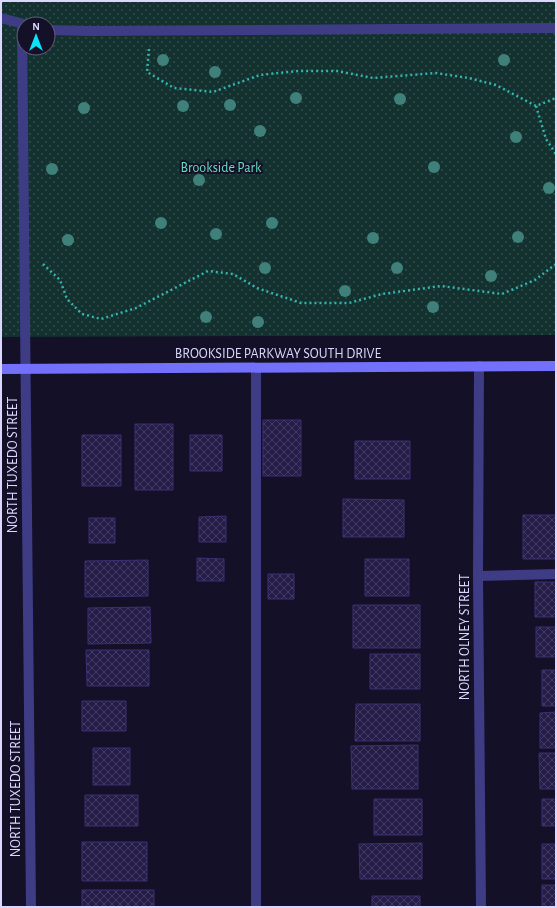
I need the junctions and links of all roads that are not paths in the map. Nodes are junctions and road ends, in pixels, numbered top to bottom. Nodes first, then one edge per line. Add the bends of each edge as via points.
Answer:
1 (1, 18) edge
2 (16, 22) edge
3 (556, 28) edge
4 (56, 30) edge
5 (23, 56) edge
6 (479, 366) junction
7 (556, 366) edge
8 (256, 368) junction
9 (1, 369) edge
10 (27, 369) junction
11 (556, 574) edge
12 (478, 576) junction
13 (31, 907) edge
14 (256, 907) edge
15 (481, 907) edge

1 - 2 street
3 - 4 street
5 - 10 street, NORTH TUXEDO STREET
6 - 7 main road, BROOKSIDE PARKWAY SOUTH DRIVE
6 - 8 main road, BROOKSIDE PARKWAY SOUTH DRIVE
6 - 12 street, NORTH OLNEY STREET
8 - 10 main road, BROOKSIDE PARKWAY SOUTH DRIVE
8 - 14 street
9 - 10 main road, BROOKSIDE PARKWAY SOUTH DRIVE
10 - 13 street, NORTH TUXEDO STREET
11 - 12 street
12 - 15 street, NORTH OLNEY STREET

